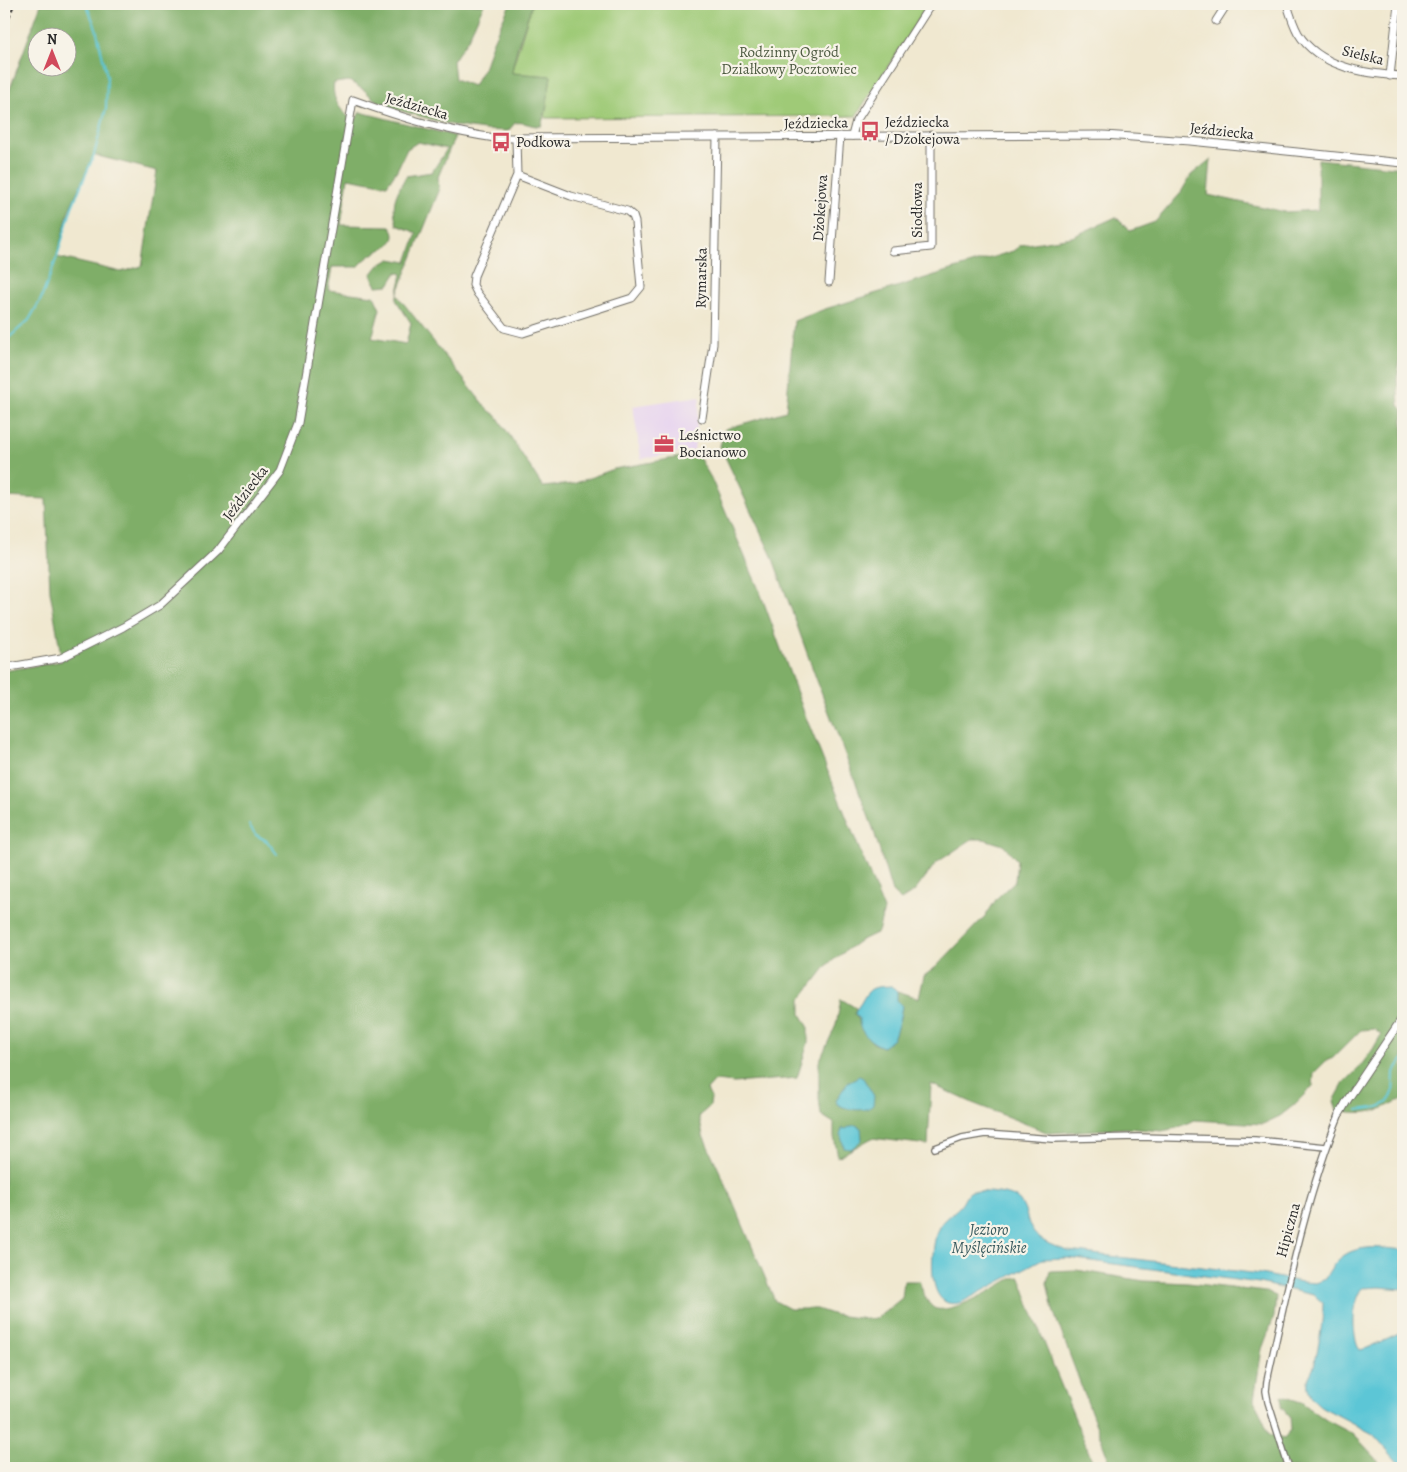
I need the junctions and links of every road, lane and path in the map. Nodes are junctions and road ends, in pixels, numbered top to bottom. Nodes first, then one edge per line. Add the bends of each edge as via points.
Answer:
1 (932, 4) edge
2 (1227, 4) edge
3 (1287, 4) edge
4 (1398, 4) edge
5 (1216, 21) dead end
6 (1390, 76) junction
7 (1403, 76) edge
8 (931, 135) junction
9 (840, 136) junction
10 (852, 136) junction
11 (516, 138) junction
12 (717, 138) junction
13 (1403, 163) edge
14 (517, 175) junction
15 (893, 251) dead end
16 (829, 282) dead end
17 (702, 418) dead end
18 (4, 668) edge
19 (1403, 1017) edge
20 (1340, 1113) joint
21 (1326, 1147) junction
22 (935, 1148) dead end
23 (1289, 1468) edge

1 - 10 street via 856,121
2 - 5 street
3 - 6 street, Sielska via 1299,35 1315,52 1338,65
4 - 6 street
6 - 7 street, Sielska
8 - 10 street, Jeździecka
8 - 13 street, Jeździecka via 1118,136
8 - 15 street, Siodłowa via 931,247
9 - 10 street, Jeździecka
9 - 12 street, Jeździecka
9 - 16 street, Dżokejowa
11 - 12 street, Jeździecka
11 - 14 street
11 - 18 street, Jeździecka via 442,129 353,100 298,423 280,470 218,551 160,605 61,658
12 - 17 street, Rymarska via 713,344
14 - 14 street via 571,196 627,211 633,216 641,287 632,298 523,333 504,328 473,285
19 - 20 street, Hipiczna
20 - 21 street, Hipiczna
21 - 22 street via 1255,1140 1053,1139 985,1134
21 - 23 street, Hipiczna via 1292,1273 1266,1391

